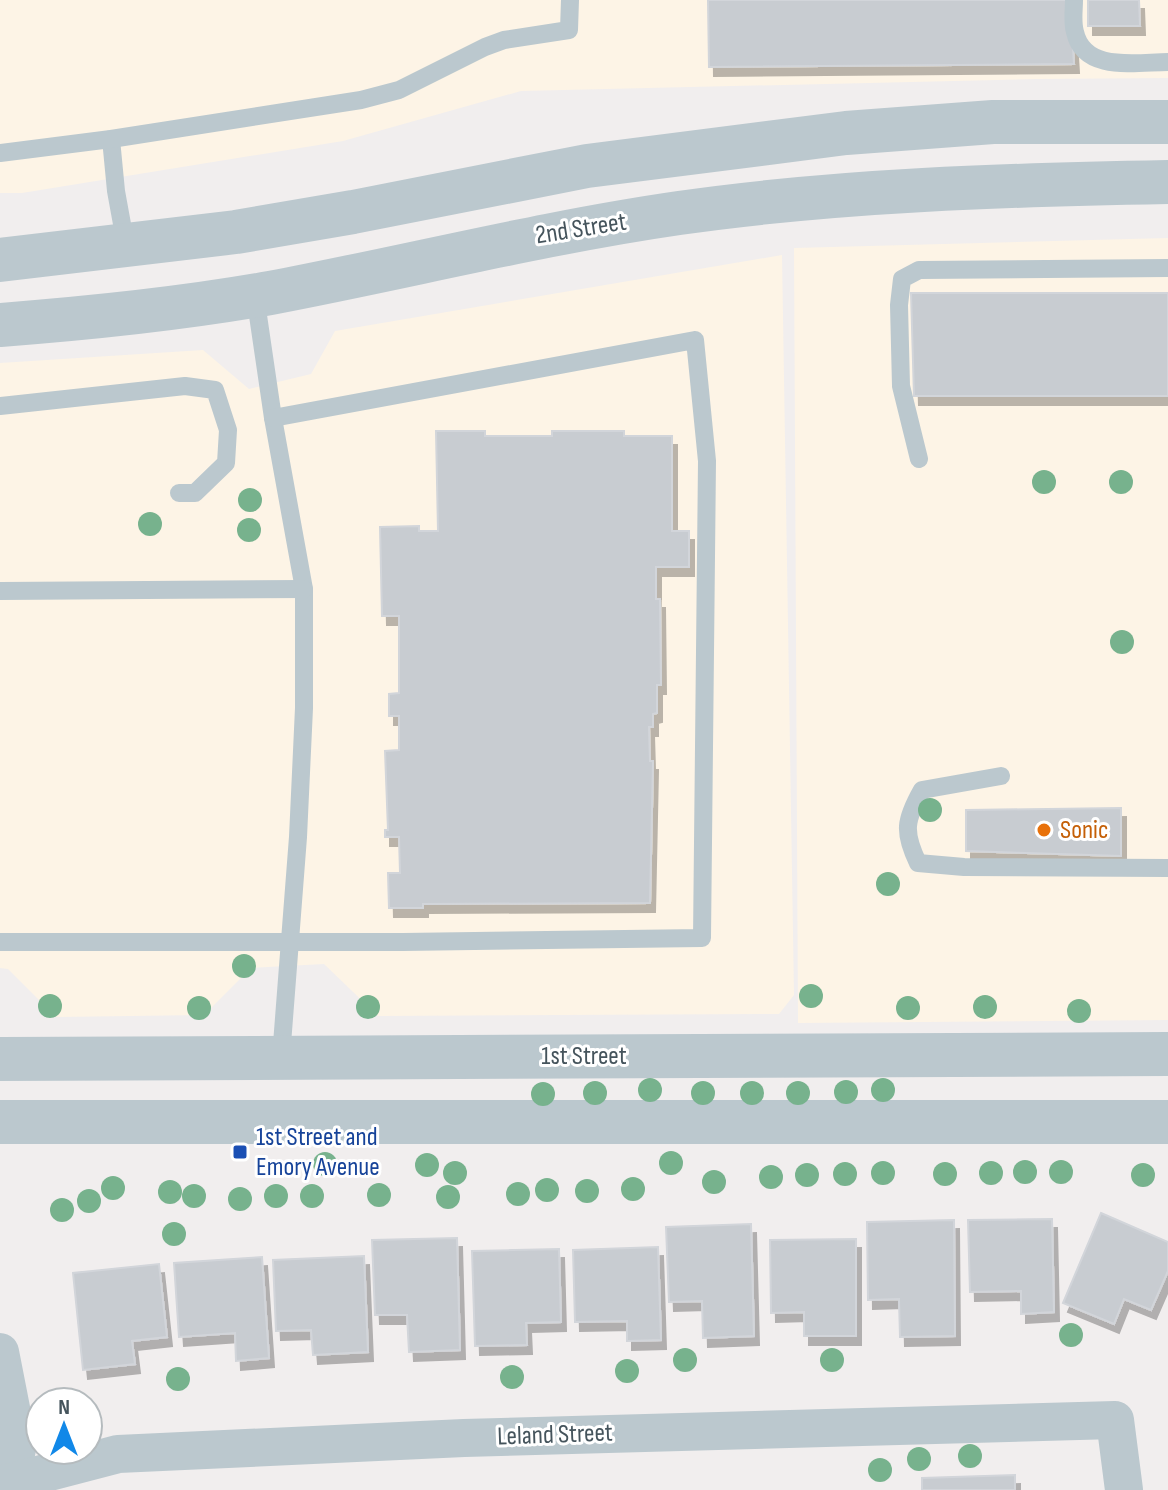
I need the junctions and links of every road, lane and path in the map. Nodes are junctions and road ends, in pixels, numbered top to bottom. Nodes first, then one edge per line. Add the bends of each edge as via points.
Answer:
1 (570, 0) edge
2 (1074, 0) edge
3 (1168, 62) edge
4 (1157, 122) edge
5 (111, 139) junction
6 (0, 153) edge
7 (587, 166) junction
8 (1168, 182) edge
9 (843, 196) junction
10 (126, 246) junction
11 (0, 260) edge
12 (1168, 268) edge
13 (255, 295) junction
14 (0, 325) edge
15 (0, 406) edge
16 (273, 418) junction
17 (919, 459) dead end
18 (179, 493) dead end
19 (304, 589) junction
20 (0, 591) edge
21 (1001, 776) dead end
22 (1168, 868) edge
23 (0, 942) edge
24 (288, 942) junction
25 (1168, 1054) edge
26 (281, 1057) junction
27 (0, 1059) edge
28 (0, 1122) edge
29 (1168, 1122) edge
30 (0, 1352) edge
31 (6, 1483) edge
32 (1124, 1490) edge

1 - 5 lane via 569,30 504,40 399,90
2 - 3 lane via 1074,31 1091,56 1118,63
4 - 7 street via 993,122 861,132
4 - 9 street via 1034,147 847,160
5 - 6 lane
5 - 10 lane
7 - 10 street via 353,212
7 - 13 street via 570,202 548,213 287,263
8 - 9 street, 2nd Street
9 - 13 street, 2nd Street via 682,213 520,239
10 - 11 street
12 - 17 lane via 919,270 902,279 901,386
13 - 14 street, 2nd Street via 140,313
13 - 16 lane
15 - 18 lane via 185,386 215,390 228,430 226,463 195,493
16 - 19 lane
16 - 24 lane via 695,340 707,461 702,938
19 - 20 lane
19 - 24 lane via 304,708
21 - 22 lane via 922,790 908,816 908,842 918,863
23 - 24 lane
24 - 26 lane
25 - 26 street, 1st Street
26 - 27 street, 1st Street
28 - 29 street
30 - 31 street via 18,1444
31 - 32 street, Leland Street via 118,1454 480,1437 1115,1420

